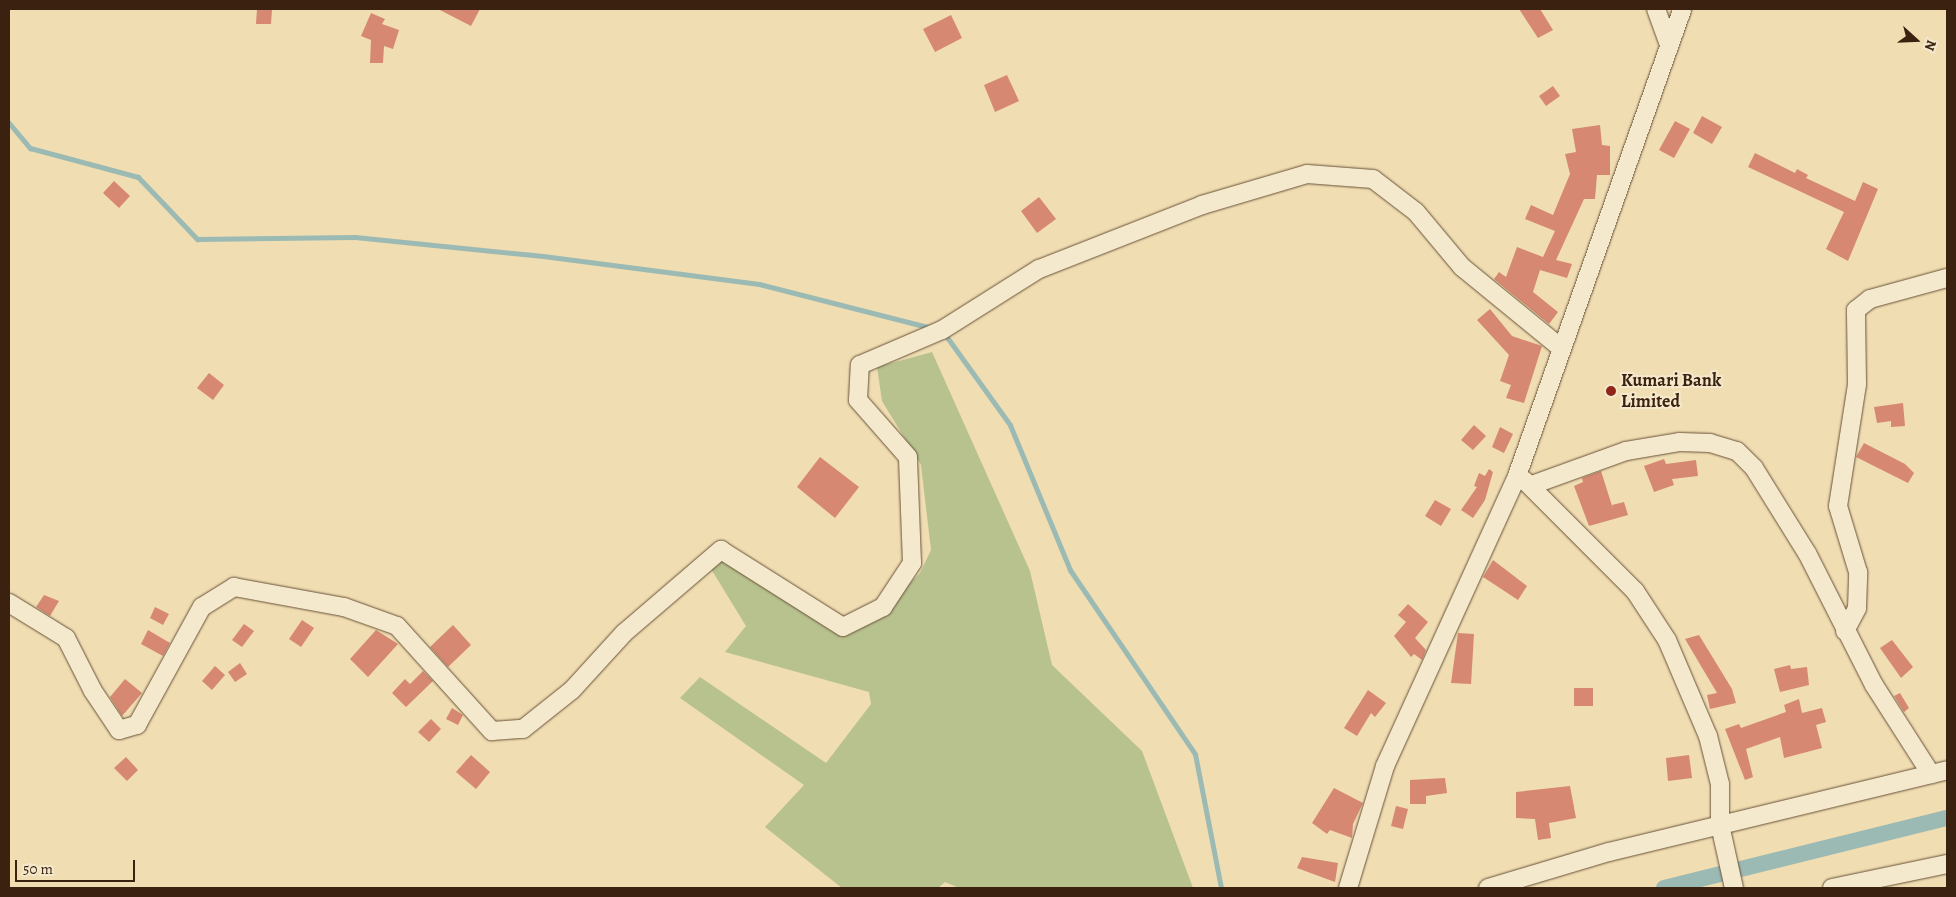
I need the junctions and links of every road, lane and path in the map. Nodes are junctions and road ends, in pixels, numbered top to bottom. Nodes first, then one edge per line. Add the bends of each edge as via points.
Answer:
1 (1656, 9) edge
2 (1682, 9) edge
3 (1668, 42) junction
4 (1947, 278) edge
5 (1561, 348) junction
6 (1517, 476) junction
7 (1532, 485) junction
8 (9, 603) edge
9 (1844, 631) junction
10 (1939, 772) edge
11 (1720, 825) junction
12 (1947, 864) edge
13 (1348, 888) edge
14 (1488, 888) edge
15 (1734, 888) edge
16 (1832, 888) edge

1 - 3 street
2 - 3 street
3 - 5 street
4 - 9 street via 1870,299 1856,310 1857,384 1838,506 1858,572 1857,608
5 - 6 street
5 - 8 street via 1462,267 1416,212 1373,179 1307,174 1202,205 1039,268 942,330 860,365 858,400 908,457 912,563 883,607 843,627 721,550 624,633 572,690 524,730 492,731 397,626 344,607 234,587 202,607 137,725 119,730 93,691 66,638
6 - 7 street
6 - 13 street via 1385,766
7 - 9 street via 1626,451 1680,442 1710,443 1737,451 1754,468 1807,553
7 - 11 street via 1635,590 1667,640 1708,736 1720,784
9 - 10 street via 1874,685
10 - 11 street
11 - 14 street
11 - 15 street
12 - 16 street

